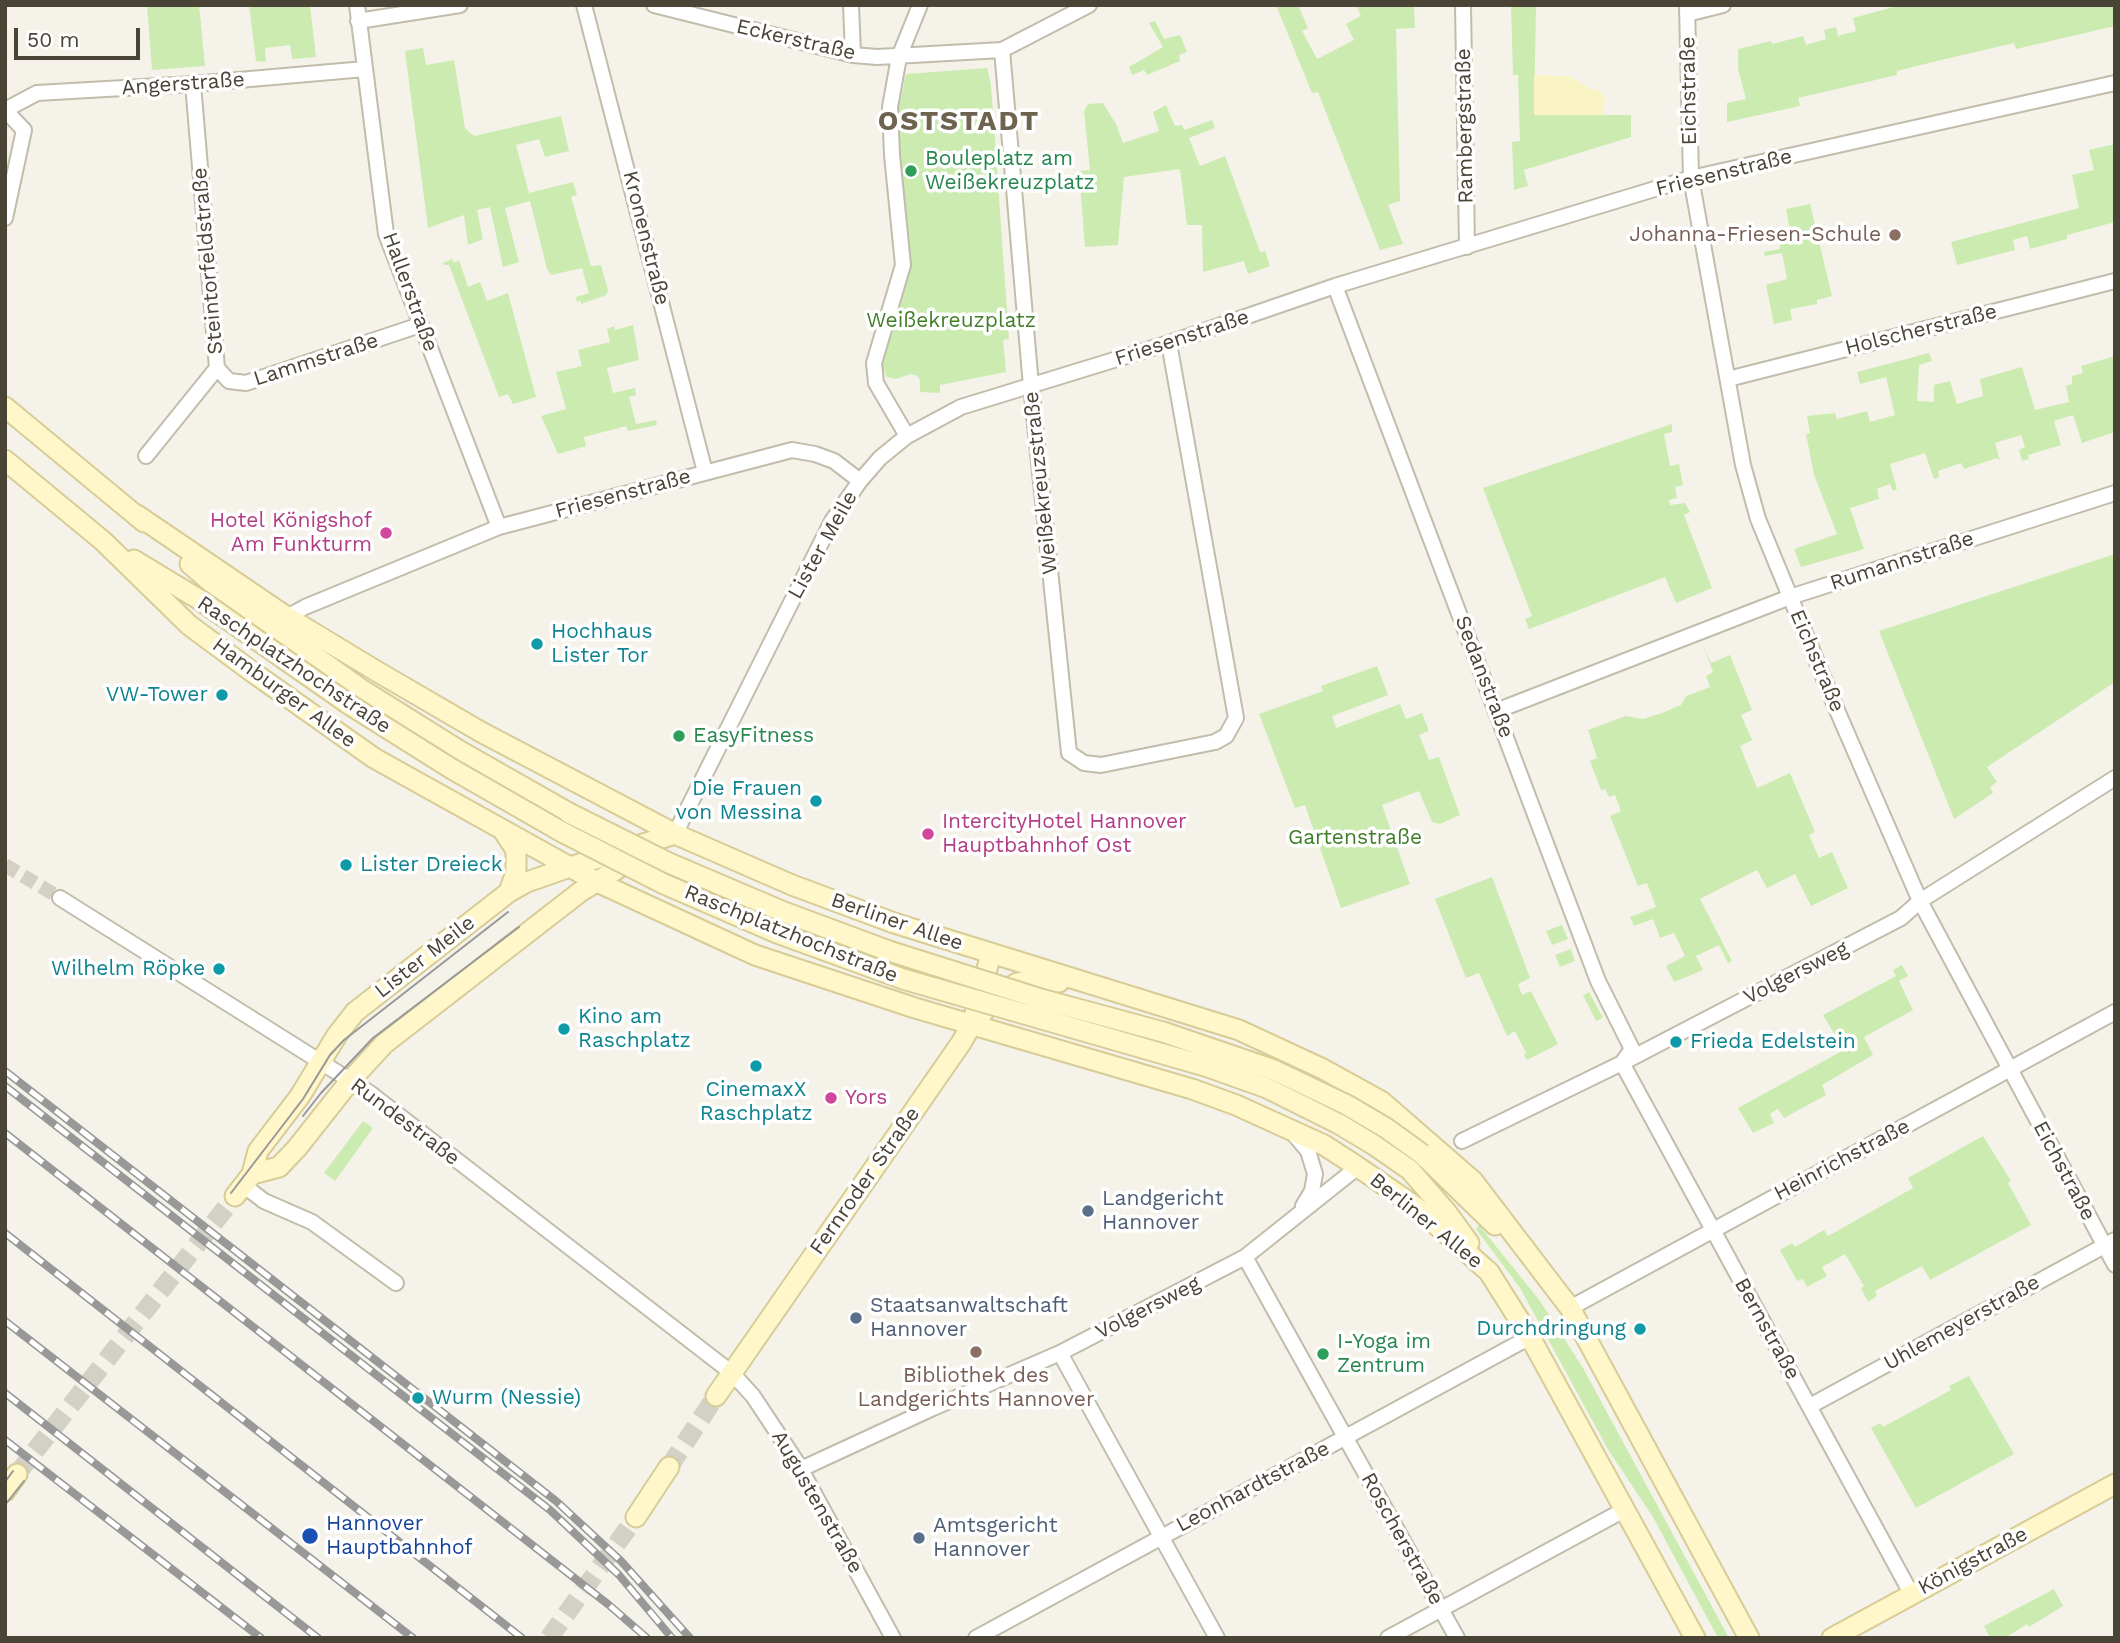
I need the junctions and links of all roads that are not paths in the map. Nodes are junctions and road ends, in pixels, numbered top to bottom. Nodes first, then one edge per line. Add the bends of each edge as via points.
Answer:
1 (357, 5) edge
2 (460, 5) edge
3 (584, 5) edge
4 (654, 5) edge
5 (851, 5) edge
6 (920, 5) edge
7 (1090, 5) edge
8 (1463, 5) edge
9 (1723, 5) edge
10 (1687, 10) edge
11 (358, 21) junction
12 (1002, 50) junction
13 (853, 55) junction
14 (900, 57) junction
15 (365, 69) junction
16 (2115, 83) edge
17 (192, 84) junction
18 (5, 110) edge
19 (1691, 178) junction
20 (5, 218) edge
21 (1467, 247) junction
22 (2115, 281) edge
23 (1335, 286) junction
24 (420, 325) junction
25 (1169, 343) junction
26 (217, 368) junction
27 (1728, 379) junction
28 (1031, 386) junction
29 (5, 407) edge
30 (907, 436) junction
31 (146, 456) dead end
32 (5, 460) edge
33 (705, 472) junction
34 (860, 481) junction
35 (2115, 493) edge
36 (137, 516) junction
37 (499, 527) junction
38 (103, 541) junction
39 (1790, 597) junction
40 (287, 617) junction
41 (1496, 711) junction
42 (2115, 778) edge
43 (503, 831) junction
44 (675, 834) junction
45 (570, 867) junction
46 (595, 881) junction
47 (509, 892) junction
48 (60, 898) tunnel mouth
49 (1920, 901) junction
50 (991, 954) junction
51 (1125, 993) junction
52 (2115, 1012) edge
53 (972, 1024) junction
54 (321, 1061) junction
55 (1622, 1063) junction
56 (2009, 1070) junction
57 (350, 1081) junction
58 (1289, 1128) junction
59 (1462, 1141) dead end
60 (1416, 1162) junction
61 (1358, 1167) junction
62 (243, 1185) junction
63 (1295, 1218) junction
64 (1714, 1230) junction
65 (2110, 1243) edge
66 (1245, 1257) junction
67 (1529, 1257) junction
68 (2115, 1265) edge
69 (1489, 1272) junction
70 (396, 1283) dead end
71 (1570, 1308) junction
72 (1530, 1337) junction
73 (1060, 1353) junction
74 (732, 1373) junction
75 (716, 1396) tunnel mouth
76 (1810, 1406) junction
77 (1345, 1437) junction
78 (669, 1467) tunnel mouth
79 (801, 1469) junction
80 (17, 1474) tunnel mouth
81 (2115, 1484) edge
82 (5, 1491) edge
83 (1624, 1510) junction
84 (635, 1517) tunnel mouth
85 (1161, 1537) junction
86 (1912, 1595) junction
87 (1441, 1609) junction
88 (893, 1638) edge
89 (976, 1638) edge
90 (1217, 1638) edge
91 (1388, 1638) edge
92 (1457, 1638) edge
93 (1695, 1638) edge
94 (1748, 1638) edge
95 (1832, 1638) edge

1 - 11 street, Hallerstraße
2 - 11 street
3 - 33 street, Kronenstraße
4 - 13 street, Eckerstraße
5 - 13 street
6 - 14 street
7 - 12 street
8 - 21 street, Rambergstraße
9 - 10 street
10 - 19 street, Eichstraße
11 - 15 street, Hallerstraße
12 - 14 street, Eckerstraße
12 - 28 street, Weißekreuzstraße
13 - 14 street, Eckerstraße
14 - 30 street via 890,107 903,265 874,363 876,383
15 - 17 street, Angerstraße
15 - 24 street, Hallerstraße via 386,234
16 - 19 street, Friesenstraße
17 - 18 street, Angerstraße via 37,93
17 - 26 street, Steintorfeldstraße
18 - 20 street via 24,130
19 - 21 street, Friesenstraße
19 - 27 street, Eichstraße
21 - 23 street, Friesenstraße
22 - 27 street, Holscherstraße
23 - 25 street, Friesenstraße
23 - 41 street, Sedanstraße
24 - 26 street, Lammstraße via 246,383 229,381
24 - 37 street, Hallerstraße
25 - 28 street, Friesenstraße
25 - 28 street, Weißekreuzstraße via 1236,707 1236,718 1226,736 1215,742 1101,765 1084,763 1069,753
26 - 31 street, Steintorfeldstraße
27 - 39 street, Eichstraße via 1758,519
28 - 30 street, Friesenstraße via 961,407
29 - 36 main road
30 - 34 street, Friesenstraße
32 - 38 main road, Hamburger Allee
33 - 34 street, Friesenstraße via 792,450 834,461
33 - 37 street, Friesenstraße
34 - 44 street, Lister Meile via 832,521
35 - 39 street, Rumannstraße
36 - 40 main road
36 - 60 main road, Raschplatzhochstraße, bridge via 212,583 361,689 569,813 669,863 889,951 1188,1039 1274,1070 1386,1128
37 - 40 street, Friesenstraße
38 - 43 main road, Hamburger Allee via 189,625 251,671 374,758
38 - 60 main road, Raschplatzhochstraße, bridge via 200,600 350,705 452,769 664,884 777,933 903,979 1267,1088
39 - 41 street, Rumannstraße
39 - 49 street, Eichstraße
40 - 44 main road via 471,726
41 - 55 street, Sedanstraße via 1598,981 1632,1049
42 - 49 street, Volgersweg
43 - 45 main road, Hamburger Allee
43 - 47 main road via 516,850 516,872
44 - 45 main road, Lister Meile
44 - 46 main road, Lister Meile
44 - 50 main road, Berliner Allee via 792,885
45 - 46 main road, Hamburger Allee
45 - 47 main road, Lister Meile
46 - 53 main road, Berliner Allee via 755,955
46 - 57 main road, Lister Meile via 384,1044
47 - 54 main road, Lister Meile via 355,1012
48 - 54 street, Rundestraße
49 - 55 street, Volgersweg via 1901,918
49 - 56 street, Eichstraße
50 - 51 main road, Berliner Allee
50 - 53 main road, Fernroder Straße
51 - 53 main road, Berliner Allee via 1038,979 1017,983
51 - 67 main road, Berliner Allee via 1239,1030 1381,1101 1473,1181
52 - 56 street, Heinrichstraße
53 - 58 main road, Berliner Allee via 1192,1090
53 - 74 main road, Fernroder Straße
54 - 57 street, Rundestraße
54 - 62 main road, Lister Meile via 258,1151
55 - 59 street, Volgersweg
55 - 64 street, Bernstraße
56 - 64 street, Heinrichstraße
56 - 65 street, Eichstraße
57 - 62 main road, Lister Meile via 279,1167
57 - 74 street, Rundestraße via 397,1112
58 - 61 main road, Berliner Allee
58 - 63 street, Volgersweg via 1308,1152 1315,1174 1312,1191
60 - 67 main road, Raschplatzhochstraße
60 - 69 main road, Raschplatzhochstraße
61 - 63 street, Volgersweg
61 - 69 main road, Berliner Allee via 1416,1208
62 - 70 street via 264,1201 312,1222
63 - 66 street, Volgersweg
64 - 71 street, Heinrichstraße
64 - 76 street, Bernstraße
65 - 68 street, Eichstraße
65 - 76 street, Uhlemeyerstraße
66 - 73 street, Volgersweg
66 - 77 street, Roscherstraße
67 - 71 main road, Berliner Allee
69 - 72 main road, Berliner Allee
71 - 94 main road, Berliner Allee
72 - 77 street, Leonhardtstraße
72 - 83 main road, Berliner Allee
73 - 79 street, Volgersweg
73 - 85 street
74 - 75 main road, Fernroder Straße
74 - 79 street, Augustenstraße via 753,1396
76 - 86 street, Bernstraße
77 - 85 street, Leonhardtstraße
77 - 87 street, Roscherstraße
78 - 84 main road
79 - 88 street, Augustenstraße
80 - 82 main road
81 - 86 main road, Königstraße
83 - 87 street
83 - 93 main road, Berliner Allee
85 - 89 street, Leonhardtstraße
85 - 90 street
86 - 95 main road, Königstraße
87 - 91 street
87 - 92 street, Roscherstraße

